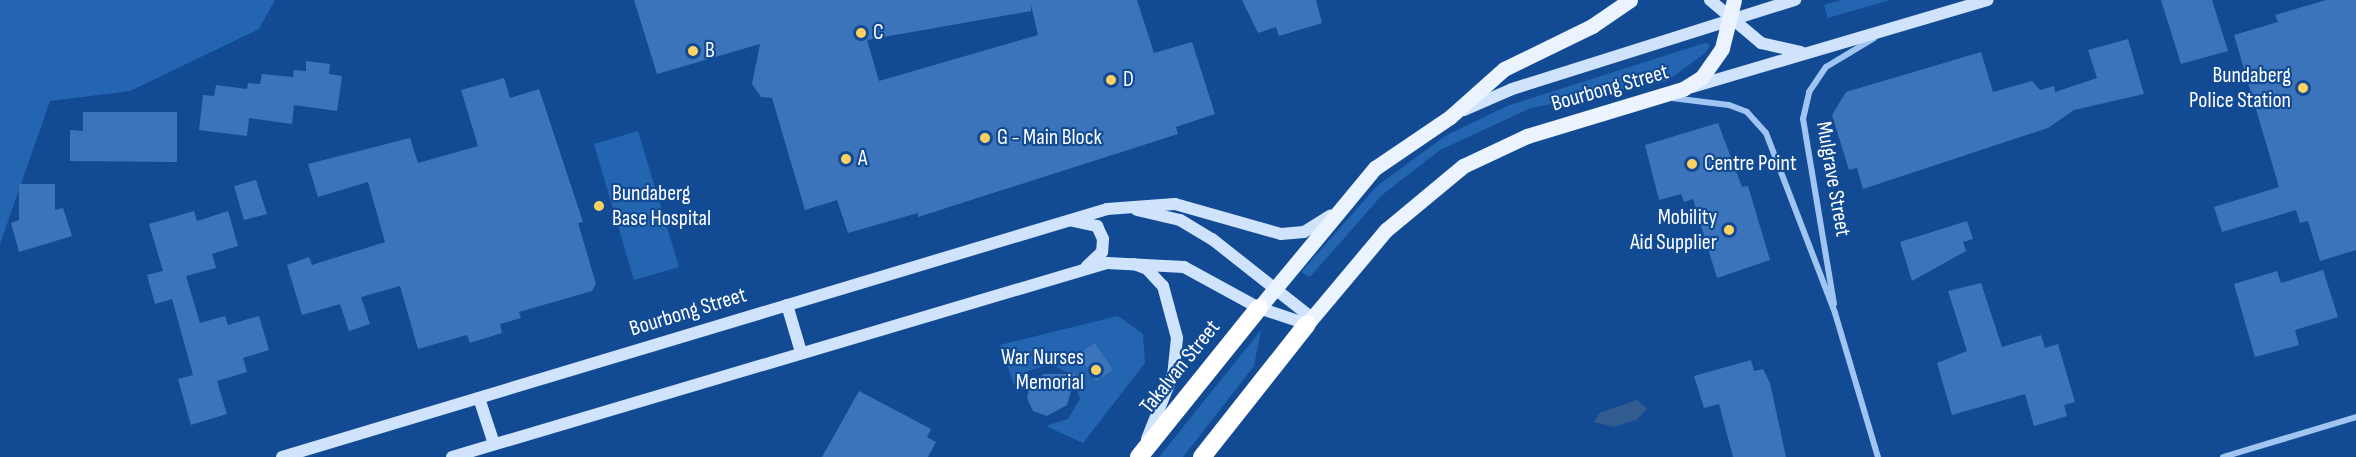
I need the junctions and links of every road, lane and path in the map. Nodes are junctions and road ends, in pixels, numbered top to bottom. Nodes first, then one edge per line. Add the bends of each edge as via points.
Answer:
1 (1630, 0) edge
2 (1710, 0) edge
3 (1734, 0) edge
4 (1796, 0) edge
5 (1987, 0) edge
6 (1729, 21) junction
7 (1897, 26) junction
8 (1811, 52) junction
9 (1683, 90) junction
10 (1651, 99) junction
11 (1450, 117) junction
12 (1107, 209) junction
13 (1332, 215) junction
14 (1069, 221) junction
15 (1121, 261) junction
16 (1084, 267) junction
17 (1274, 285) junction
18 (787, 305) junction
19 (1259, 308) junction
20 (1835, 314) junction
21 (1310, 321) junction
22 (801, 352) junction
23 (479, 398) junction
24 (2356, 417) edge
25 (494, 444) junction
26 (1140, 456) edge
27 (282, 457) edge
28 (452, 457) edge
29 (1202, 457) edge
30 (1878, 457) edge
31 (2223, 457) edge

1 - 11 main road via 1592,26 1511,64
2 - 6 street
3 - 6 main road
4 - 6 street, Bourbong Street
5 - 7 street, Bourbong Street
6 - 8 street via 1761,43
6 - 9 main road via 1713,64
6 - 11 street, Bourbong Street via 1512,89
7 - 8 street, Bourbong Street
7 - 20 street, Mulgrave Street via 1826,67 1805,105 1804,140
8 - 9 street, Bourbong Street
9 - 10 main road, Bourbong Street
10 - 20 street, Mulgrave Street via 1712,101 1747,112 1759,123
10 - 21 main road, Bourbong Street via 1527,136 1463,166 1386,230
11 - 13 main road, Bourbong Street via 1375,168
12 - 13 street via 1175,204 1281,234 1304,232
12 - 14 street, Bourbong Street
12 - 17 street via 1180,220
13 - 17 main road, Bourbong Street
14 - 16 street via 1097,226 1103,239 1102,252
14 - 18 street, Bourbong Street
15 - 16 street
15 - 19 street via 1184,267
15 - 26 street via 1156,276 1172,310 1177,339 1173,374
16 - 22 street
17 - 19 main road, Bourbong Street
17 - 21 street
18 - 22 street
18 - 23 street, Bourbong Street
19 - 21 street
19 - 26 highway, Takalvan Street
20 - 30 street, Mulgrave Street
21 - 29 highway
22 - 25 street
23 - 25 street
23 - 27 street, Bourbong Street
24 - 31 street
25 - 28 street

